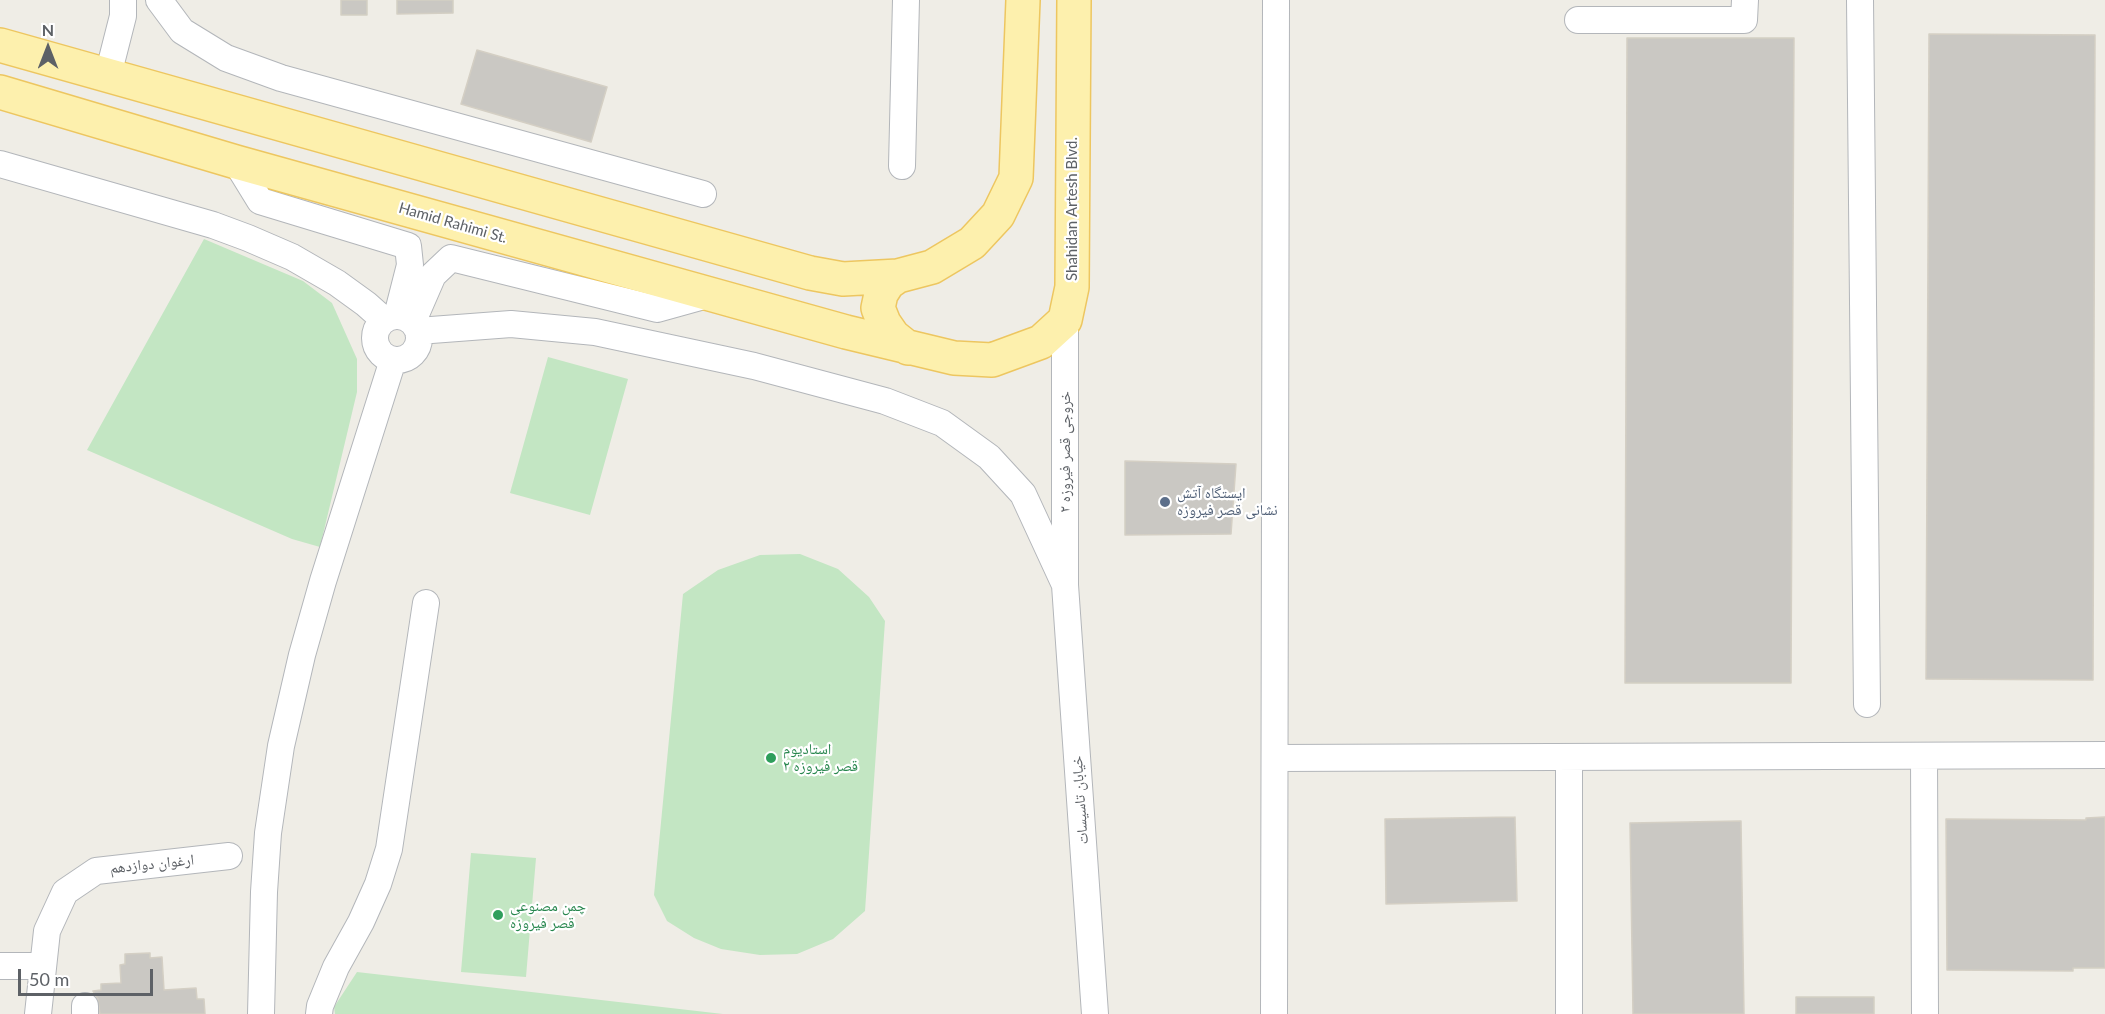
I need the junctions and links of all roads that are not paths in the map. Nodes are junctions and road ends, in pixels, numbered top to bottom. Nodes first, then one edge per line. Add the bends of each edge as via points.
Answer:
1 (123, 0) edge
2 (159, 0) edge
3 (906, 0) edge
4 (1023, 0) edge
5 (1074, 0) edge
6 (1276, 0) edge
7 (1745, 0) edge
8 (1860, 0) edge
9 (1578, 20) dead end
10 (0, 45) edge
11 (108, 75) junction
12 (0, 92) edge
13 (1072, 132) junction
14 (1018, 141) junction
15 (236, 162) junction
16 (0, 164) edge
17 (902, 166) dead end
18 (704, 194) dead end
19 (408, 246) junction
20 (451, 258) junction
21 (898, 276) junction
22 (711, 294) junction
23 (1065, 320) junction
24 (403, 322) junction
25 (908, 348) junction
26 (393, 360) junction
27 (1065, 585) junction
28 (426, 603) dead end
29 (1867, 704) dead end
30 (2105, 755) edge
31 (1924, 756) junction
32 (1569, 757) junction
33 (1275, 758) junction
34 (229, 856) dead end
35 (0, 966) edge
36 (43, 966) junction
37 (38, 1014) edge
38 (261, 1014) edge
39 (319, 1014) edge
40 (1095, 1014) edge
41 (1274, 1014) edge
42 (1569, 1014) edge
43 (1926, 1014) edge

1 - 11 street via 123,16
2 - 18 street via 182,31 226,58 281,78
3 - 17 street
4 - 14 main road
5 - 13 main road, Shahidan Artesh Blvd.
6 - 33 street
7 - 9 street via 1744,20
8 - 29 street
10 - 11 main road
11 - 21 main road via 810,273 843,279
12 - 15 main road, Hamid Rahimi St.
13 - 14 main road via 1063,120 1050,114 1029,122
13 - 23 main road, Shahidan Artesh Blvd. via 1072,287
14 - 21 main road via 1016,178 998,215 972,243 932,267
15 - 19 street via 260,201
15 - 22 main road, Hamid Rahimi St.
16 - 24 street via 248,238 292,257 366,304
19 - 20 street
19 - 24 street via 410,265
20 - 22 street via 657,309
20 - 24 street via 433,275
21 - 25 main road via 881,294 878,308 893,336
22 - 25 main road, Hamid Rahimi St.
23 - 25 main road via 1041,342 992,360 954,358
23 - 27 street, خروجی قصر فیروزه ۲
24 - 26 street via 418,346 408,357
24 - 26 street via 376,332 380,352
24 - 27 street via 511,324 595,332 754,366 885,401 942,423 989,457 1023,494
26 - 38 street via 323,581 281,746 268,833
27 - 40 street, خیابان تاسیسات
28 - 39 street via 389,849 378,884 336,967
30 - 31 street
31 - 32 street
31 - 43 street
32 - 33 street
32 - 42 street
33 - 41 street
34 - 36 street, ارغوان دوازدهم via 96,871 65,892 47,932
35 - 36 street
36 - 37 street, ارغوان دوازدهم

